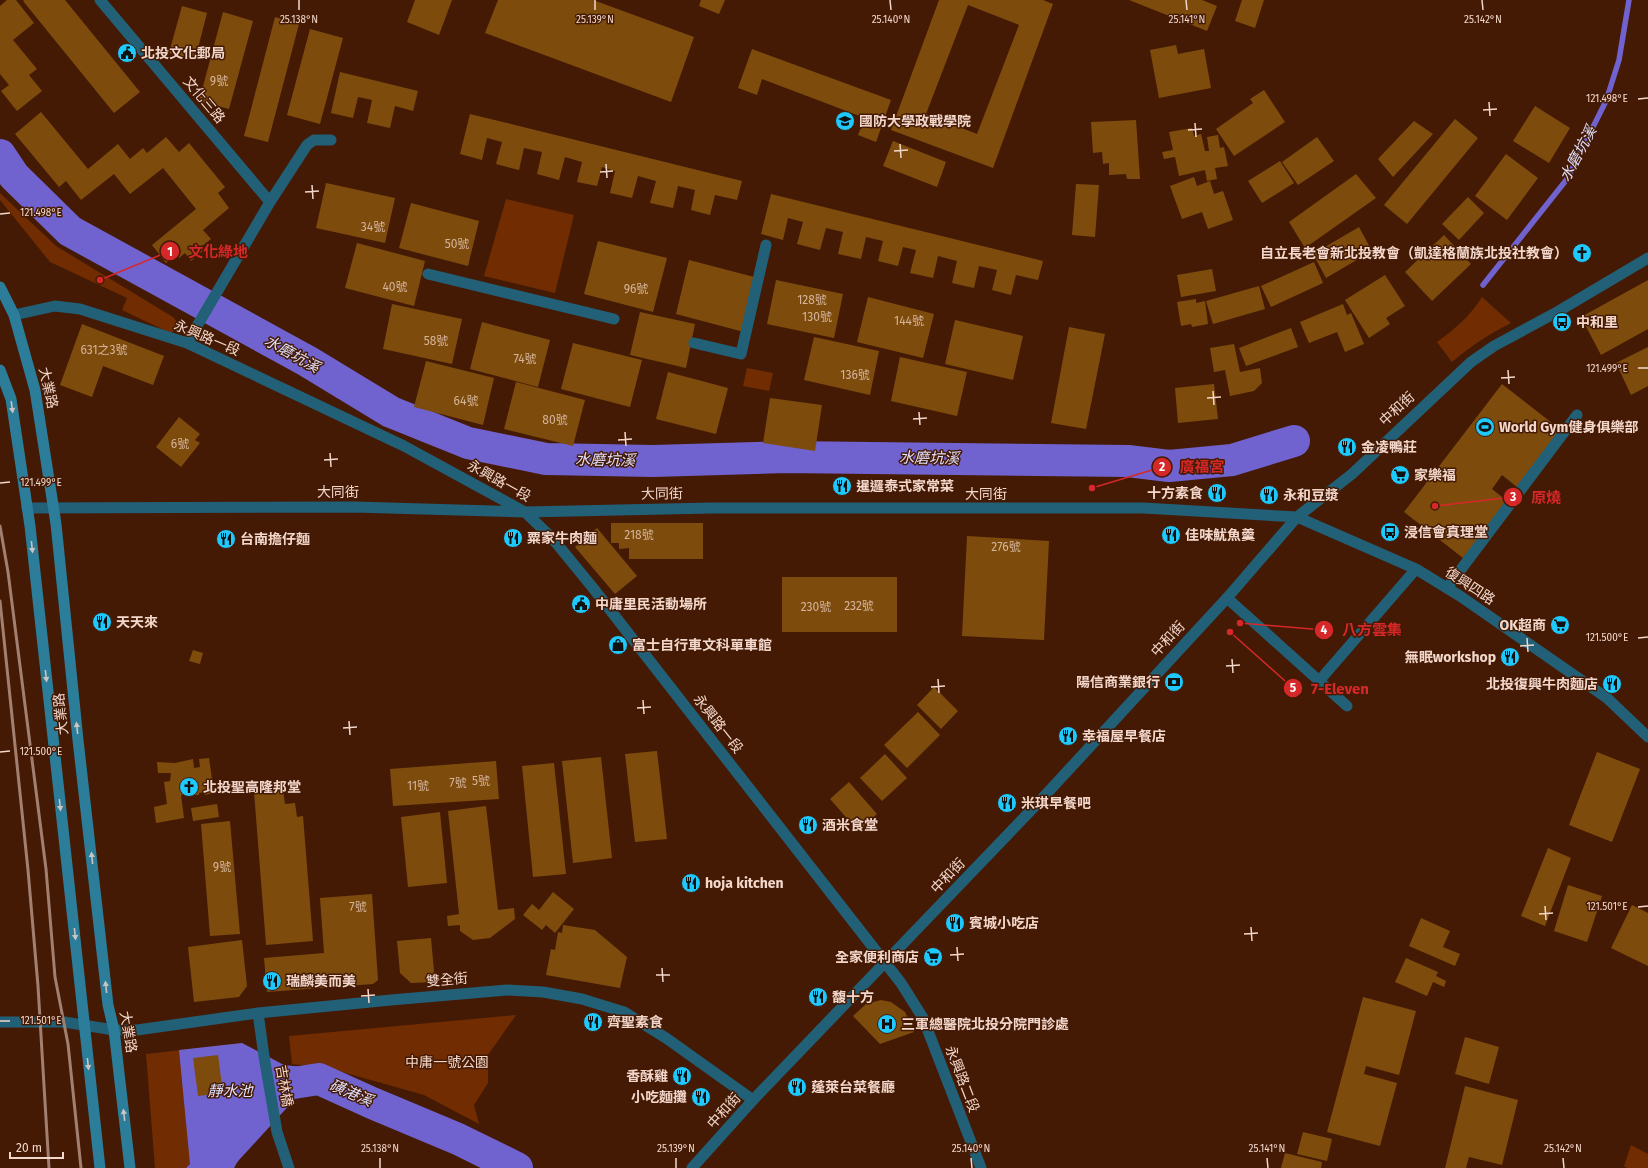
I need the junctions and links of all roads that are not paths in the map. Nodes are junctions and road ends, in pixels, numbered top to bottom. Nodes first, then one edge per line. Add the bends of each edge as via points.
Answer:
1 (100, 0) edge
2 (331, 140) dead end
3 (270, 202) junction
4 (766, 245) dead end
5 (1648, 258) edge
6 (428, 274) dead end
7 (0, 287) edge
8 (14, 315) junction
9 (614, 319) dead end
10 (190, 339) junction
11 (694, 343) dead end
12 (0, 370) edge
13 (1577, 415) dead end
14 (27, 508) junction
15 (54, 509) junction
16 (525, 512) junction
17 (1297, 517) junction
18 (1416, 569) junction
19 (1447, 588) junction
20 (1227, 598) junction
21 (1319, 681) junction
22 (1347, 706) dead end
23 (1648, 737) edge
24 (886, 963) junction
25 (258, 1013) junction
26 (0, 1022) edge
27 (84, 1025) junction
28 (114, 1030) junction
29 (753, 1100) junction
30 (100, 1168) edge
31 (130, 1168) edge
32 (289, 1168) edge
33 (692, 1168) edge
34 (981, 1168) edge

1 - 3 street, 文化三路
2 - 3 street via 314,140 306,145
3 - 10 street
4 - 11 street via 741,354
5 - 17 street, 中和街 via 1494,346 1471,362 1352,474
6 - 9 street
7 - 8 main road, 大業路
8 - 10 street, 永興路一段 via 55,306 80,309
8 - 15 main road, 大業路 via 35,390
10 - 16 street, 永興路一段 via 404,446
12 -> 14 main road, 大業路 via 11,399
13 - 19 street
14 - 15 street, 大同街
14 -> 27 main road, 大業路
15 - 16 street, 大同街 via 354,507
28 -> 15 main road, 大業路 via 108,1005
16 - 17 street, 大同街 via 712,508 1144,508
16 - 24 street, 永興路一段 via 553,539 588,582
17 - 18 street, 復興四路
17 - 20 street, 中和街
18 - 19 street, 復興四路
18 - 21 street
19 - 23 street, 復興四路 via 1607,698
20 - 21 street
20 - 24 street, 中和街
21 - 22 street
24 - 29 street, 中和街
24 - 34 street, 永興路二段 via 922,1018
25 - 28 street, 雙全街 via 137,1030
25 - 29 street, 雙全街 via 507,990 543,992 582,999 624,1012 666,1038
25 - 32 street, 吉林橋 via 277,1132
26 - 27 street, 雙全街 via 64,1022
27 - 28 street, 雙全街
27 -> 30 main road, 大業路
31 -> 28 main road, 大業路
29 - 33 street, 中和街

